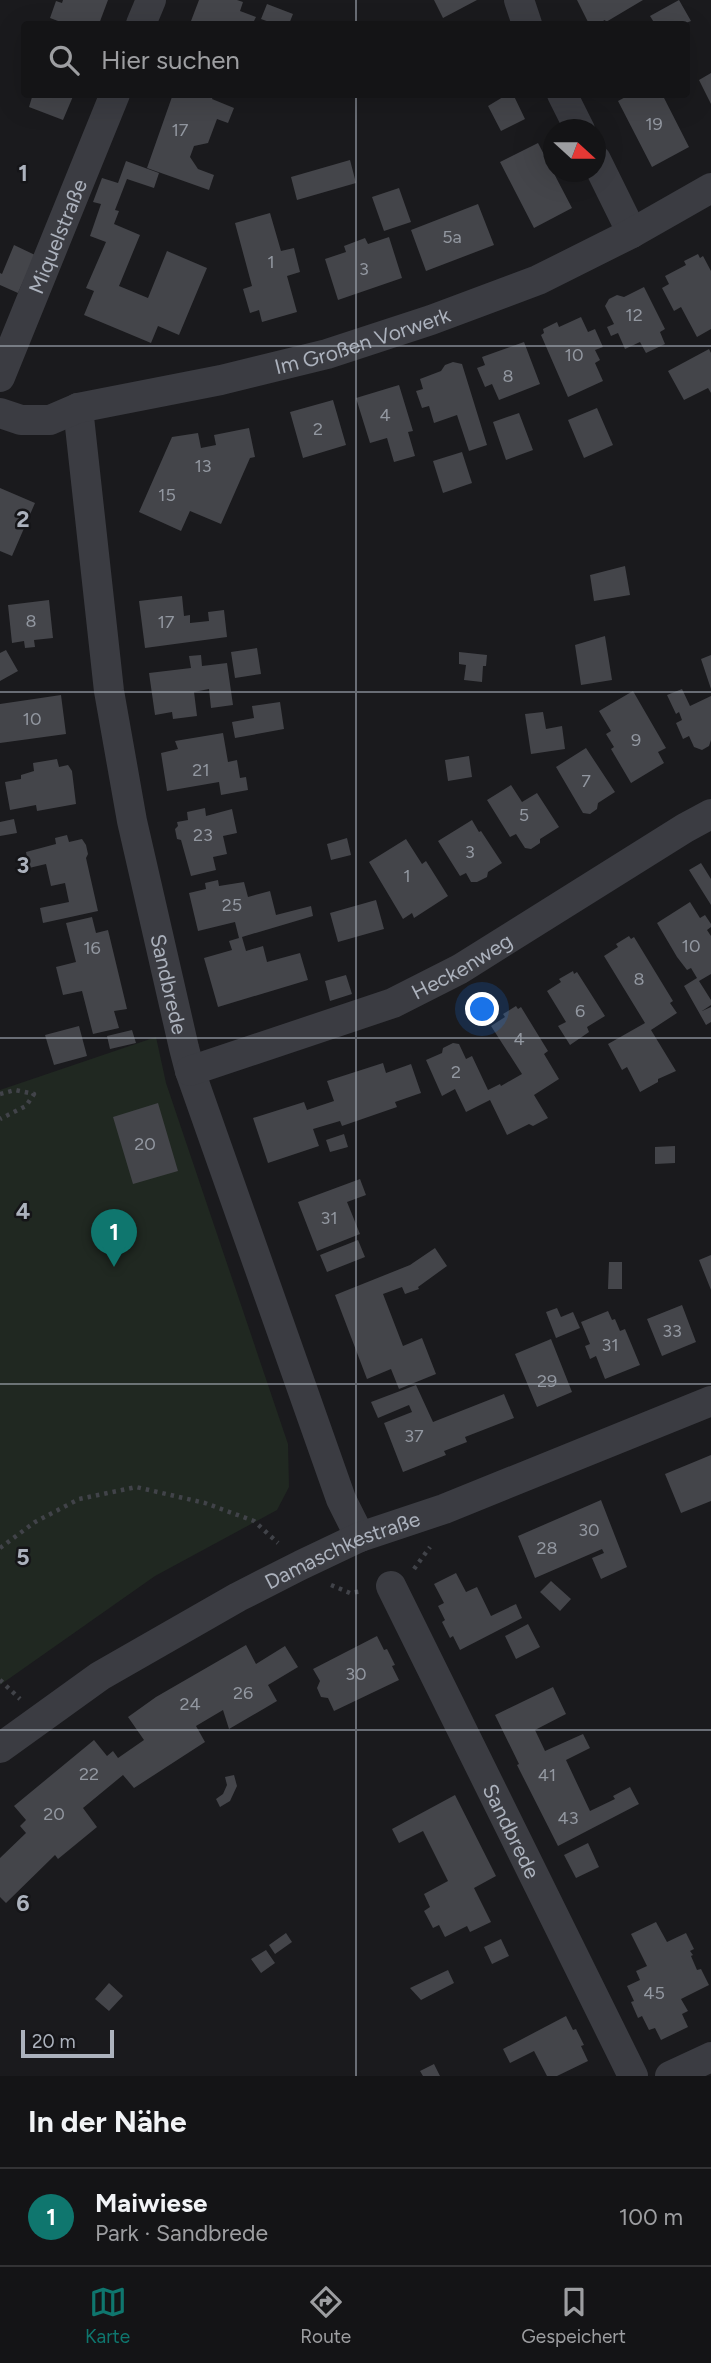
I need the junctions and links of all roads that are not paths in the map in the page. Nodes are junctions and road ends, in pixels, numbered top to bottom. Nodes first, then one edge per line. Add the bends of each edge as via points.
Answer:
1 (151, 0) edge
2 (519, 0) edge
3 (142, 21) edge
4 (526, 21) edge
5 (113, 98) edge
6 (564, 98) edge
7 (574, 119) edge
8 (606, 180) edge
9 (711, 188) edge
10 (632, 233) junction
11 (0, 377) edge
12 (0, 407) edge
13 (78, 408) junction
14 (0, 413) edge
15 (711, 814) edge
16 (190, 1070) junction
17 (711, 1401) edge
18 (360, 1537) junction
19 (391, 1586) road end
20 (0, 1748) edge
21 (711, 2057) edge
22 (633, 2076) edge
23 (670, 2076) edge

1 - 3 street
2 - 4 street
5 - 11 street, Miquelstraße
6 - 7 street
8 - 10 street
9 - 10 street, Im Großen Vorwerk
10 - 13 street, Im Großen Vorwerk via 538,281 327,354
12 - 13 street via 46,401
13 - 14 street via 50,420 21,420
13 - 16 street, Sandbrede via 109,691 132,821
15 - 16 street, Heckenweg via 460,969 393,1003
16 - 18 street, Sandbrede via 341,1499
17 - 18 street, Damaschkestraße via 444,1509
18 - 20 street, Damaschkestraße via 238,1597 100,1676
19 - 22 street, Sandbrede
21 - 23 street

